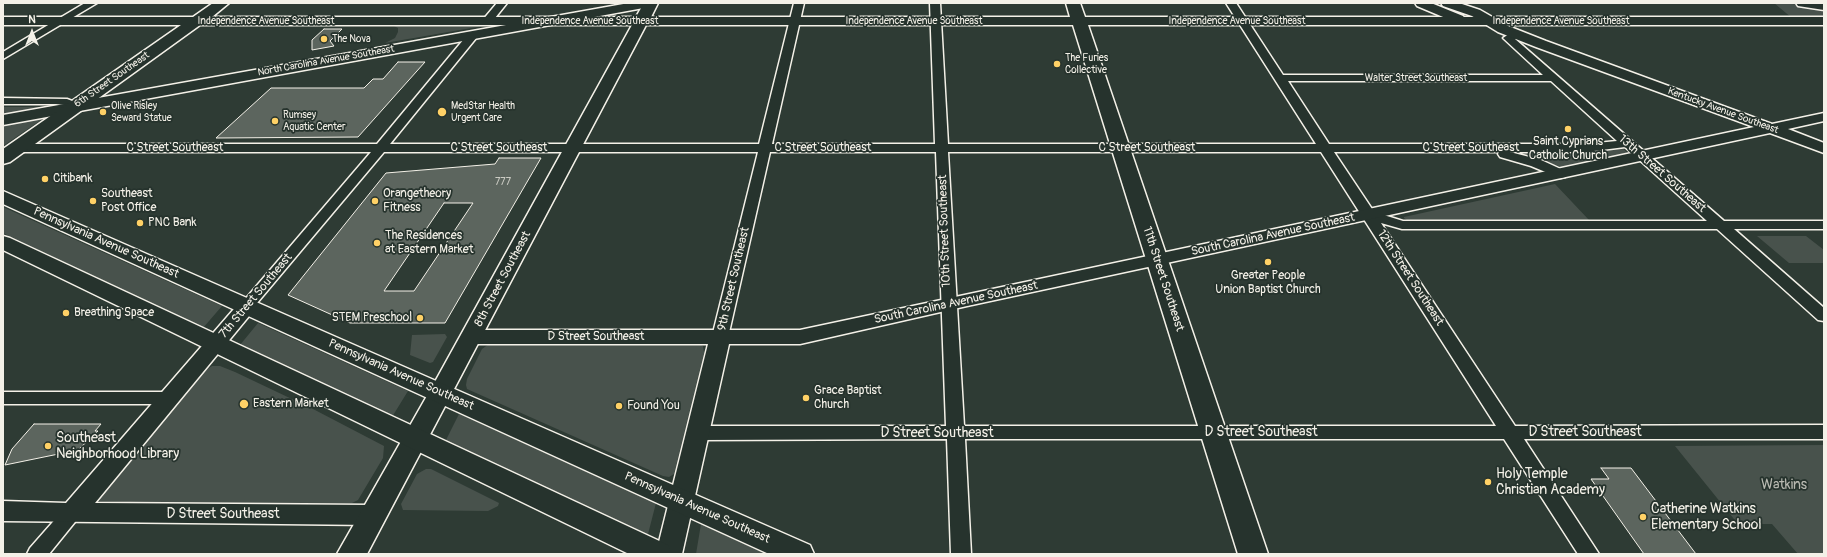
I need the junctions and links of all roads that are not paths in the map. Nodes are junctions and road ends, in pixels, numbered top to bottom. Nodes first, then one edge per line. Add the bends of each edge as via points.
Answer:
1 (92, 3) edge
2 (222, 3) edge
3 (502, 3) edge
4 (650, 3) edge
5 (799, 3) edge
6 (935, 3) edge
7 (1231, 3) edge
8 (1421, 3) edge
9 (1447, 3) edge
10 (1803, 3) edge
11 (1820, 6) edge
12 (1076, 12) edge
13 (1467, 12) edge
14 (3, 21) edge
15 (62, 21) junction
16 (197, 21) junction
17 (487, 21) junction
18 (550, 21) junction
19 (642, 21) junction
20 (794, 21) junction
21 (936, 21) junction
22 (1242, 21) junction
23 (1489, 21) junction
24 (1824, 21) edge
25 (472, 35) junction
26 (1512, 36) junction
27 (3, 56) edge
28 (1280, 78) junction
29 (1553, 78) junction
30 (3, 101) edge
31 (76, 106) junction
32 (1824, 117) edge
33 (3, 120) edge
34 (1771, 129) junction
35 (1628, 143) junction
36 (17, 148) junction
37 (380, 148) junction
38 (573, 148) junction
39 (765, 148) junction
40 (942, 148) junction
41 (1120, 148) junction
42 (1325, 148) junction
43 (1480, 148) junction
44 (1824, 148) edge
45 (1642, 156) junction
46 (3, 158) edge
47 (1560, 174) junction
48 (3, 197) edge
49 (1370, 215) junction
50 (1721, 225) junction
51 (1824, 225) edge
52 (3, 242) edge
53 (1157, 260) junction
54 (949, 304) junction
55 (247, 306) junction
56 (1824, 316) edge
57 (471, 337) junction
58 (720, 337) junction
59 (216, 344) junction
60 (441, 393) junction
61 (3, 398) edge
62 (169, 398) junction
63 (1213, 432) junction
64 (1824, 432) edge
65 (698, 433) junction
66 (955, 433) junction
67 (1510, 433) junction
68 (415, 439) junction
69 (682, 501) junction
70 (3, 511) edge
71 (73, 512) junction
72 (373, 515) junction
73 (37, 554) edge
74 (352, 554) edge
75 (657, 554) edge
76 (669, 554) edge
77 (799, 554) edge
78 (961, 554) edge
79 (1253, 554) edge
80 (1589, 554) edge

1 - 15 street
2 - 16 main road, 6th Street Southeast
3 - 17 street
4 - 18 street, North Carolina Avenue Southeast
4 - 19 main road, 8th Street Southeast
5 - 20 street, 9th Street Southeast
6 - 21 street, 10th Street Southeast
7 - 22 street, 12th Street Southeast
8 - 13 street, Kentucky Avenue Southeast
9 - 13 street, Kentucky Avenue Southeast
10 - 11 main road
12 - 21 main road, Independence Avenue Southeast
12 - 22 main road, Independence Avenue Southeast
12 - 41 main road, 11th Street Southeast
13 - 22 main road, Independence Avenue Southeast
13 - 23 main road, Independence Avenue Southeast
13 - 26 street, Kentucky Avenue Southeast
14 - 15 main road, Independence Avenue Southeast
15 - 16 main road, Independence Avenue Southeast
15 - 27 street
16 - 17 main road, Independence Avenue Southeast
16 - 31 main road, 6th Street Southeast
17 - 18 main road, Independence Avenue Southeast
18 - 19 main road, Independence Avenue Southeast
18 - 25 street, North Carolina Avenue Southeast
19 - 20 main road, Independence Avenue Southeast
19 - 38 main road, 8th Street Southeast
20 - 21 main road, Independence Avenue Southeast
20 - 39 street, 9th Street Southeast
21 - 40 street, 10th Street Southeast
22 - 28 street, 12th Street Southeast
23 - 24 main road, Independence Avenue Southeast
23 - 26 street, Kentucky Avenue Southeast
25 - 31 street, North Carolina Avenue Southeast
25 - 37 street, 7th Street Southeast
26 - 29 street, 13th Street Southeast
26 - 34 street, Kentucky Avenue Southeast
28 - 29 street, Walter Street Southeast
28 - 42 street, 12th Street Southeast
29 - 35 street, 13th Street Southeast
30 - 31 street via 56,101
31 - 33 street, North Carolina Avenue Southeast
31 - 36 main road, 6th Street Southeast
32 - 34 street, South Carolina Avenue Southeast
34 - 44 street, Kentucky Avenue Southeast
34 - 45 street, South Carolina Avenue Southeast
35 - 43 street, C Street Southeast via 1593,148
35 - 45 street, 13th Street Southeast
36 - 37 street, C Street Southeast
36 - 46 main road, 6th Street Southeast
37 - 38 street, C Street Southeast
37 - 55 street, 7th Street Southeast
38 - 39 street, C Street Southeast
38 - 57 main road, 8th Street Southeast
39 - 40 street, C Street Southeast
39 - 58 street, 9th Street Southeast
40 - 41 street, C Street Southeast
40 - 54 street, 10th Street Southeast
41 - 42 street, C Street Southeast
41 - 53 main road, 11th Street Southeast
42 - 43 street, C Street Southeast
42 - 49 street, 12th Street Southeast
43 - 47 street via 1527,160
45 - 47 street, South Carolina Avenue Southeast
45 - 50 street, 13th Street Southeast
47 - 49 street, South Carolina Avenue Southeast
48 - 55 main road, Pennsylvania Avenue Southeast
49 - 50 street via 1402,225
49 - 53 street, South Carolina Avenue Southeast
49 - 67 street, 12th Street Southeast
50 - 51 street
50 - 56 street, 13th Street Southeast
52 - 59 main road
53 - 54 street, South Carolina Avenue Southeast
53 - 63 main road, 11th Street Southeast
54 - 58 street, South Carolina Avenue Southeast via 800,337
54 - 66 street, 10th Street Southeast
55 - 59 street, 7th Street Southeast
55 - 60 main road, Pennsylvania Avenue Southeast
57 - 58 street, D Street Southeast
57 - 60 main road, 8th Street Southeast
58 - 65 street, 9th Street Southeast
59 - 62 street, 7th Street Southeast
59 - 68 main road
60 - 68 main road, 8th Street Southeast
60 - 69 main road, Pennsylvania Avenue Southeast
61 - 62 street
62 - 71 street, 7th Street Southeast
63 - 66 street, D Street Southeast
63 - 67 street, D Street Southeast
63 - 79 main road, 11th Street Southeast
64 - 67 street, D Street Southeast
65 - 66 street, D Street Southeast
65 - 69 street, 9th Street Southeast
66 - 78 street, 10th Street Southeast
67 - 80 street, 12th Street Southeast
68 - 72 main road, 8th Street Southeast
68 - 75 main road
69 - 76 street, 9th Street Southeast
69 - 77 main road, Pennsylvania Avenue Southeast
70 - 71 street
71 - 72 street, D Street Southeast
71 - 73 street, 7th Street Southeast
72 - 74 main road, 8th Street Southeast

